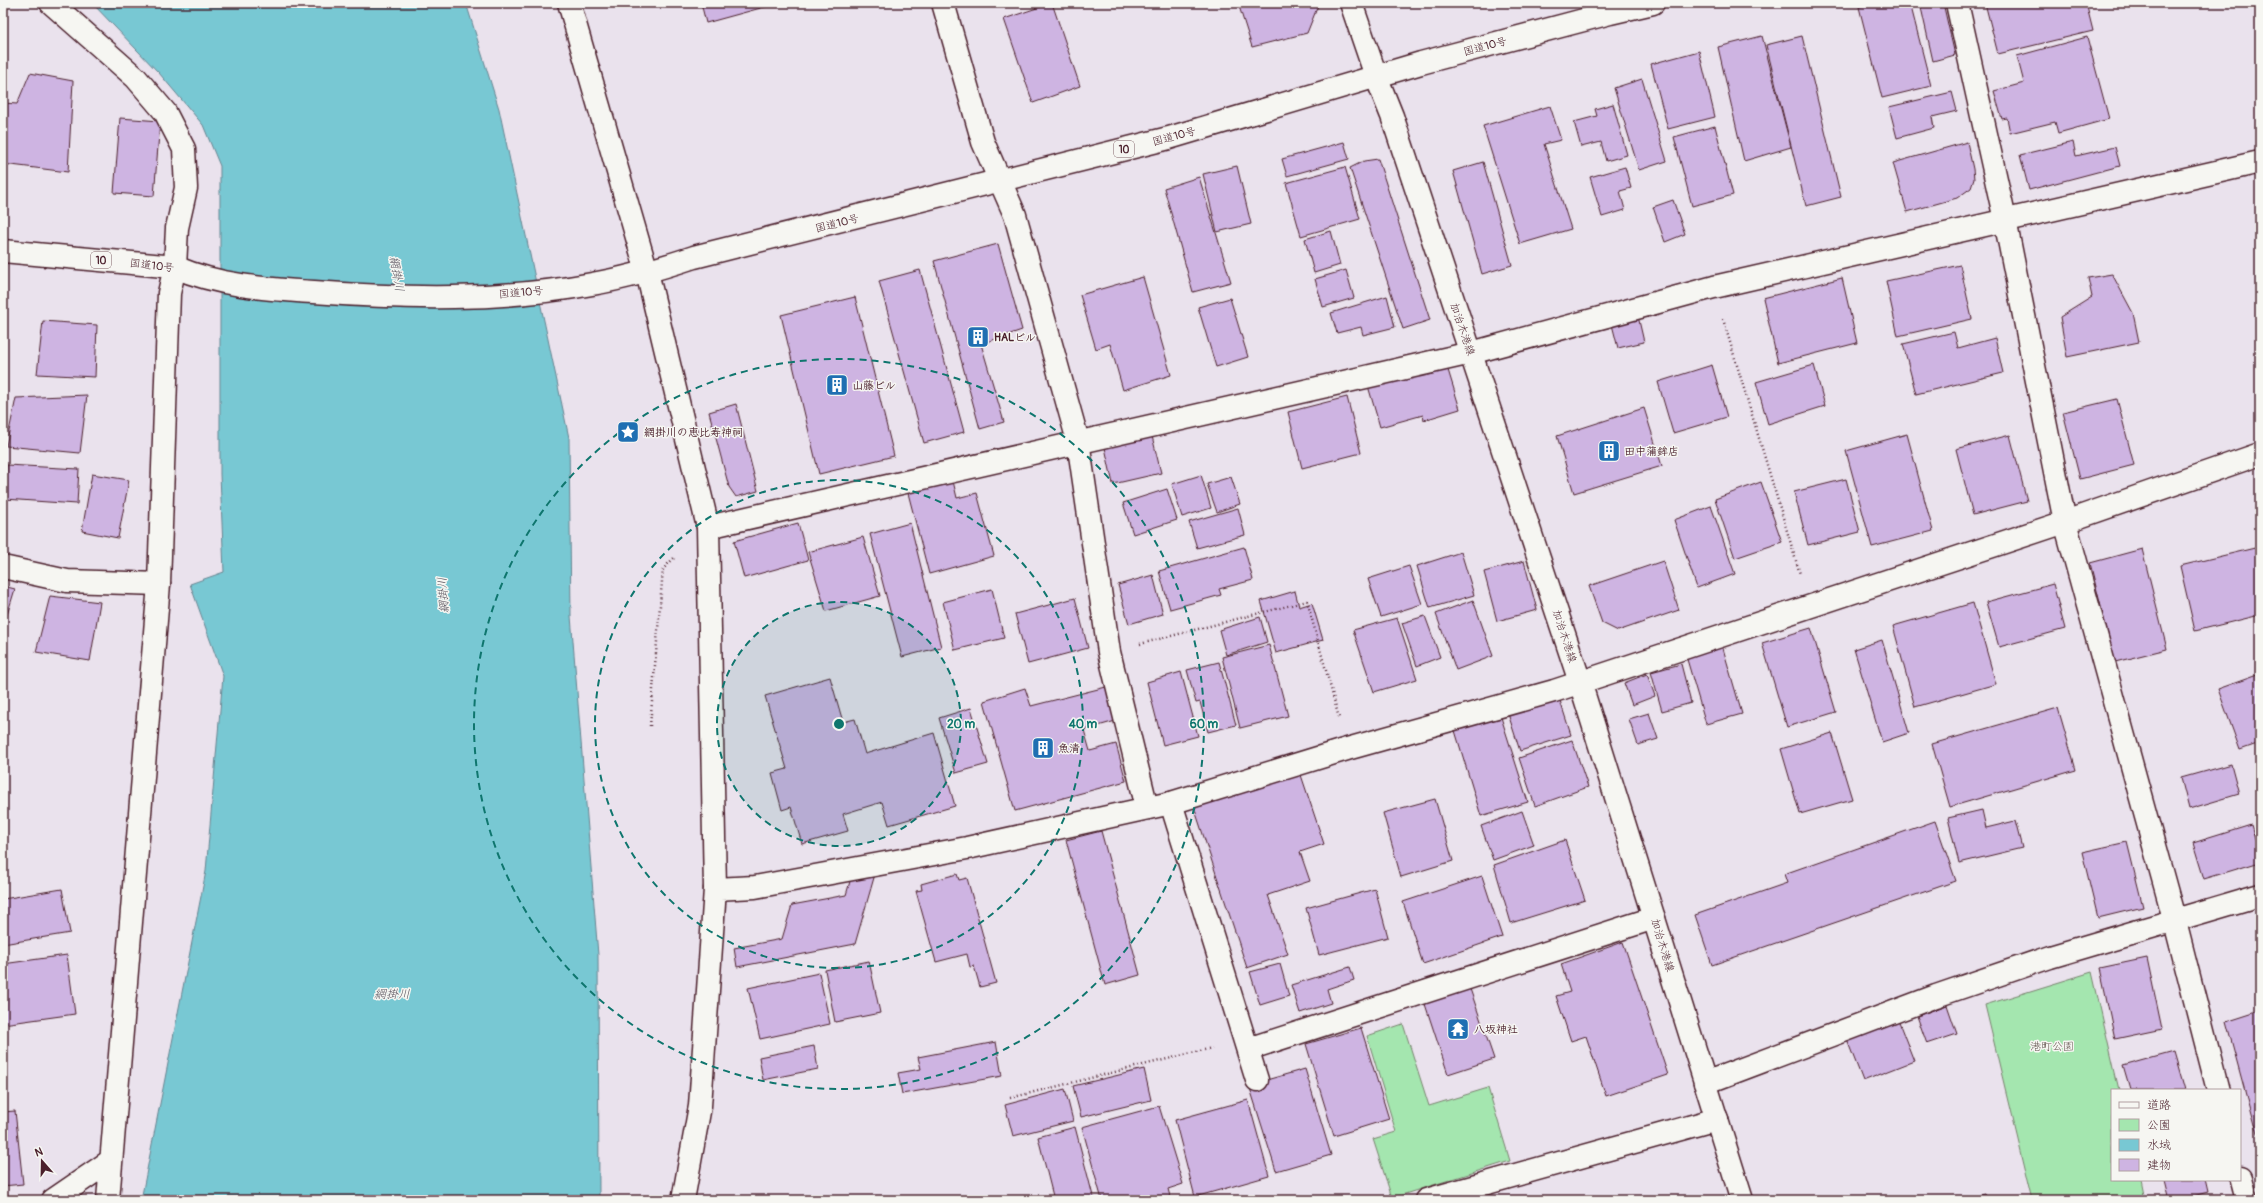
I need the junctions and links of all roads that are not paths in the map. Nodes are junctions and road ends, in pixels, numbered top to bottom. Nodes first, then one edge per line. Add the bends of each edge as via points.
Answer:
1 (51, 3) edge
2 (569, 3) edge
3 (943, 3) edge
4 (1351, 3) edge
5 (1653, 3) edge
6 (1957, 3) edge
7 (1609, 8) edge
8 (1376, 76) junction
9 (2260, 162) edge
10 (999, 180) junction
11 (2005, 220) junction
12 (3, 250) edge
13 (175, 267) junction
14 (647, 272) junction
15 (1471, 353) junction
16 (1078, 441) junction
17 (2260, 454) edge
18 (2065, 522) junction
19 (708, 527) junction
20 (3, 567) edge
21 (159, 584) junction
22 (1580, 682) junction
23 (1171, 803) junction
24 (1147, 808) junction
25 (715, 889) junction
26 (2260, 895) edge
27 (1654, 918) junction
28 (2175, 922) junction
29 (1246, 1044) junction
30 (1258, 1080) dead end
31 (1706, 1083) junction
32 (2218, 1089) edge
33 (1717, 1119) junction
34 (110, 1161) junction
35 (2241, 1181) edge
36 (53, 1200) edge
37 (108, 1200) edge
38 (684, 1200) edge
39 (1426, 1200) edge
40 (1742, 1200) edge
41 (2246, 1200) edge

1 - 13 main road via 136,78 165,112 184,149 186,188 178,228
2 - 14 main road
3 - 10 main road via 983,142
4 - 8 main road, 加治木港線
5 - 7 main road, 国道10号 / 10
6 - 11 main road
7 - 8 main road, 国道10号 / 10
8 - 10 main road, 国道10号 / 10 via 1169,138
8 - 15 main road, 加治木港線 via 1392,116
9 - 11 main road
10 - 14 main road, 国道10号 / 10
10 - 16 main road via 1015,216
11 - 15 main road via 1714,288
11 - 18 main road
12 - 13 main road, 国道10号 / 10
13 - 14 main road, 国道10号 / 10 via 198,277 257,288 344,295 469,296 592,284
13 - 21 main road via 169,293
14 - 19 main road
15 - 16 main road
15 - 22 main road, 加治木港線
16 - 19 main road
16 - 24 main road via 1109,652
17 - 18 main road
18 - 22 main road
18 - 28 main road
19 - 25 main road
20 - 21 main road via 67,581
21 - 34 main road
22 - 23 main road
22 - 27 main road, 加治木港線
23 - 24 main road
23 - 29 main road
24 - 25 main road via 967,848 755,887
25 - 38 main road via 700,1106
26 - 28 main road
27 - 29 main road
27 - 31 main road, 加治木港線
28 - 31 main road via 2043,960 1936,996
28 - 32 main road
29 - 30 main road
31 - 33 main road, 加治木港線
33 - 39 main road
33 - 40 main road, 加治木港線
34 - 36 main road
34 - 37 main road
35 - 41 main road

